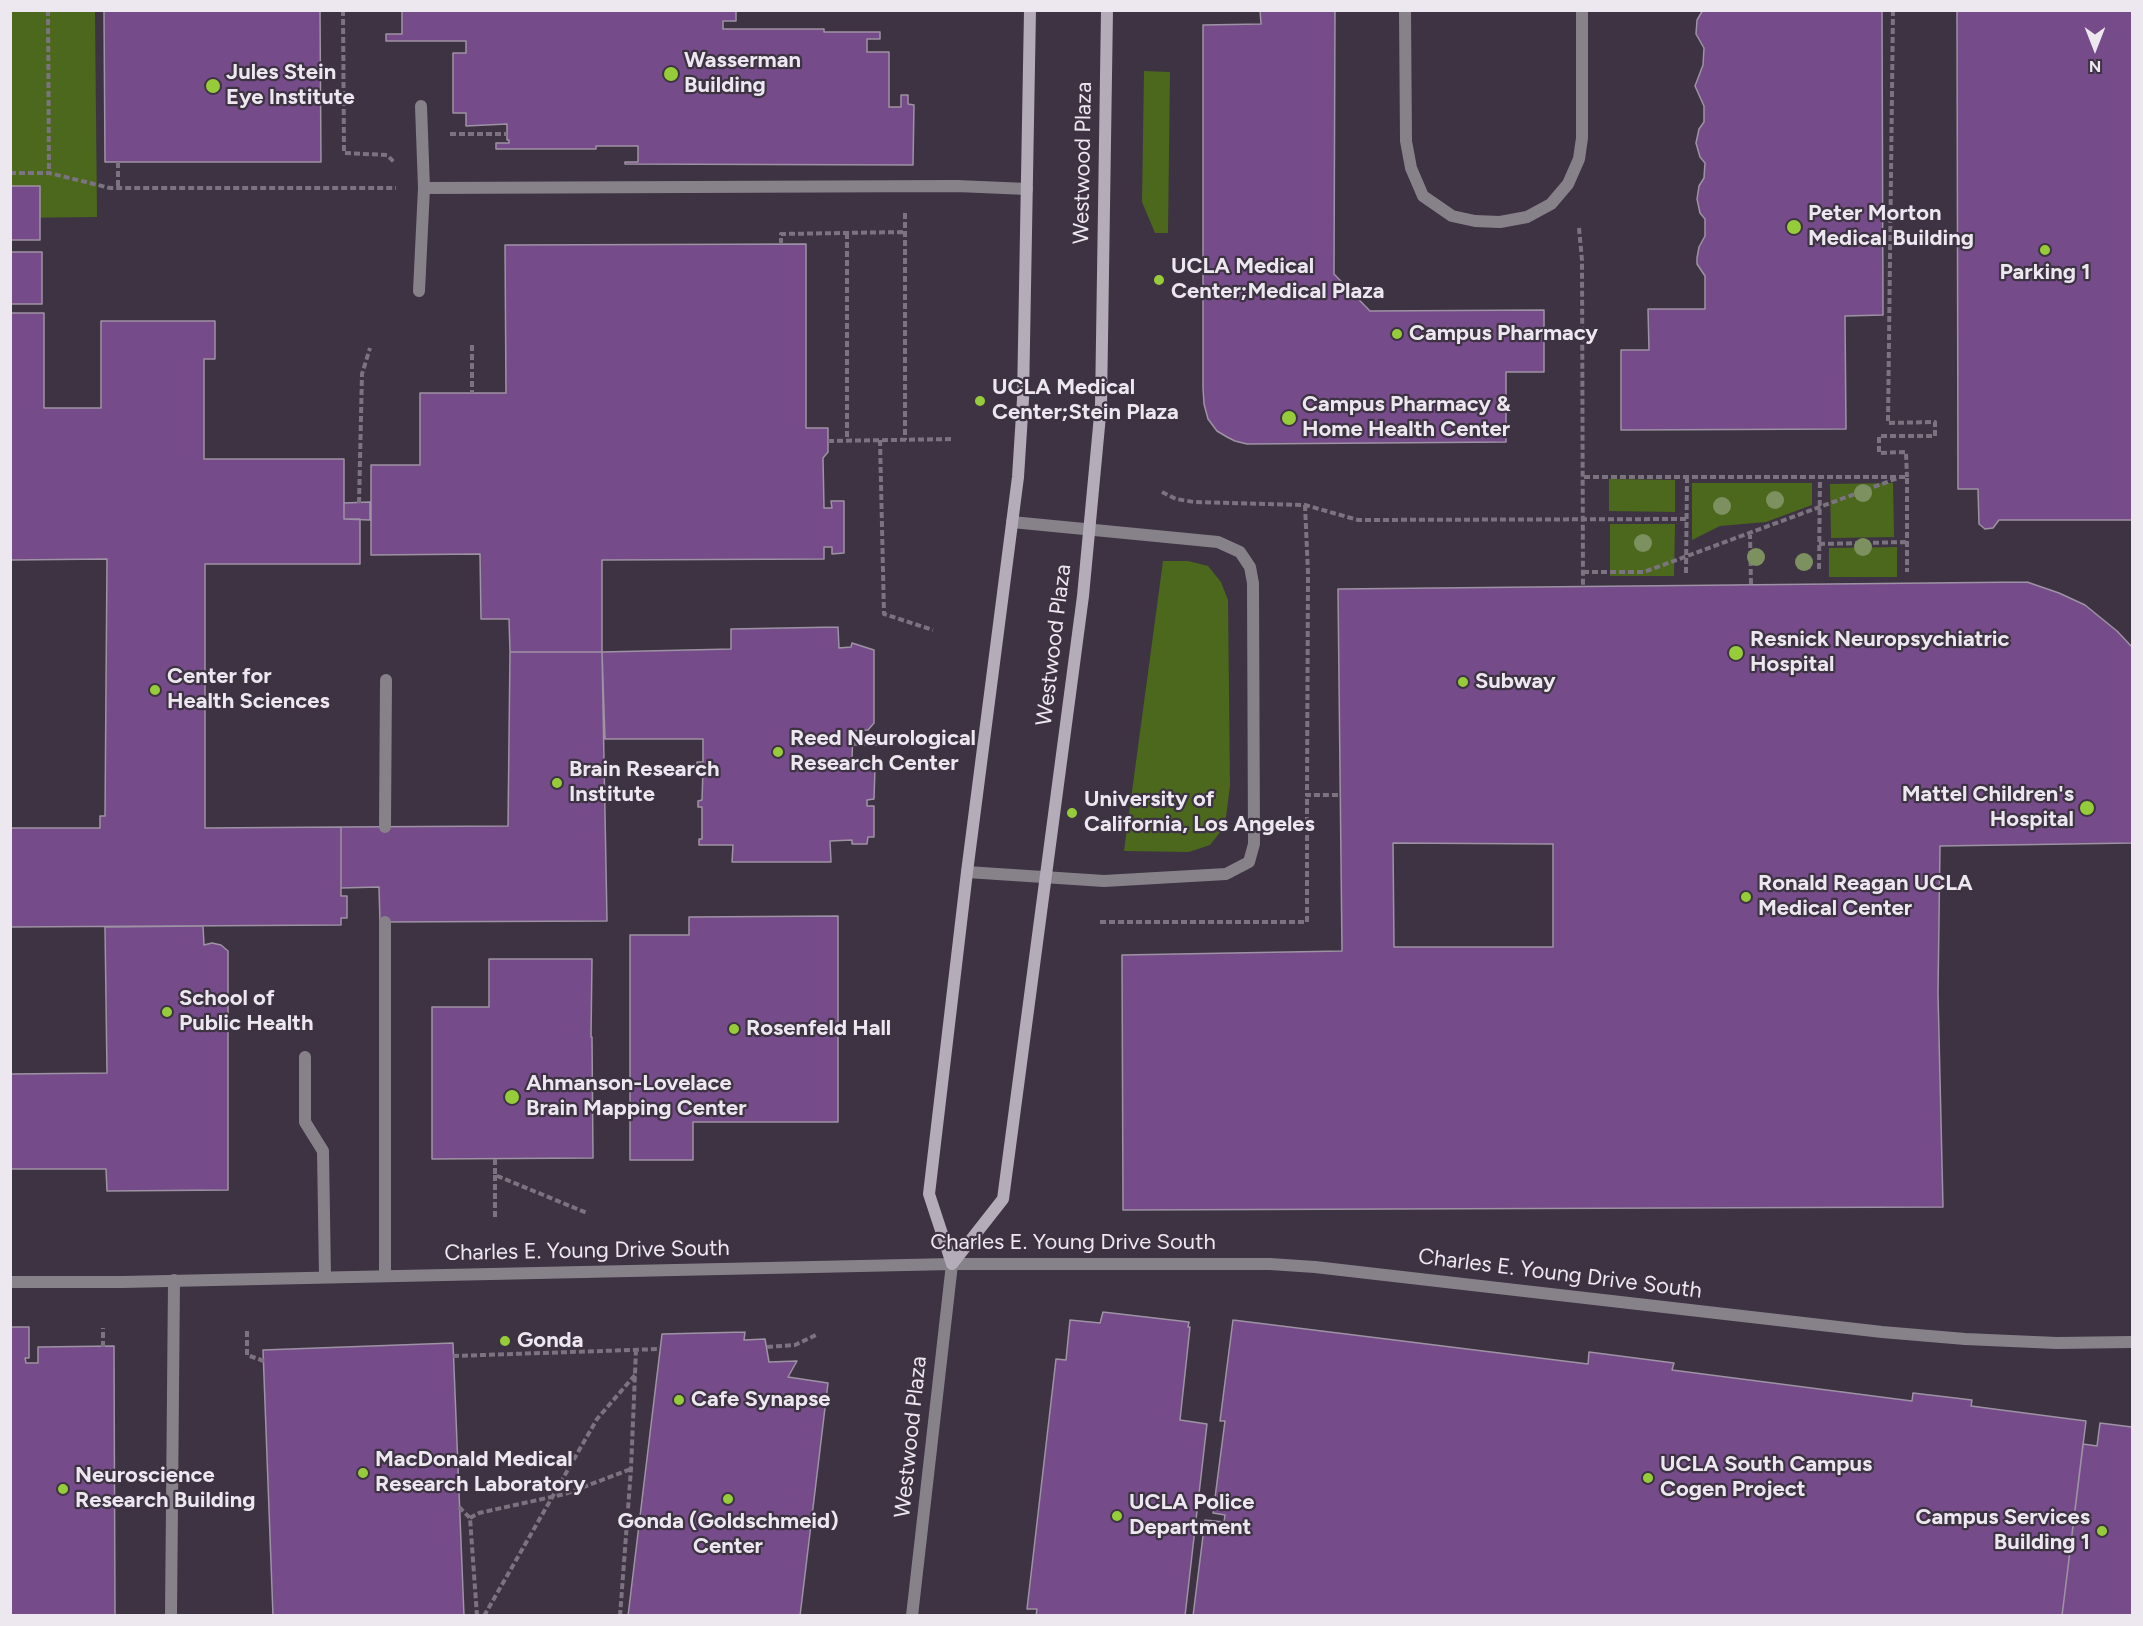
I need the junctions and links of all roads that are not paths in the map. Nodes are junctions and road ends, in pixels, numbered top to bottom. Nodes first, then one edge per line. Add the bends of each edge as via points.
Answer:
1 (1030, 10) edge
2 (1107, 10) edge
3 (1405, 10) edge
4 (1582, 10) edge
5 (422, 106) dead end
6 (424, 188) junction
7 (1027, 189) junction
8 (419, 291) dead end
9 (1012, 522) junction
10 (1090, 531) junction
11 (386, 680) dead end
12 (385, 827) dead end
13 (967, 872) junction
14 (1044, 878) junction
15 (385, 922) dead end
16 (305, 1057) dead end
17 (952, 1264) junction
18 (385, 1276) junction
19 (326, 1277) junction
20 (174, 1280) junction
21 (10, 1282) edge
22 (2133, 1342) edge
23 (171, 1616) edge
24 (912, 1616) edge

1 - 7 main road, Westwood Plaza
2 - 10 main road, Westwood Plaza via 1101,405
3 - 4 street via 1406,141 1411,168 1423,196 1452,216 1500,222 1527,217 1551,204 1568,184 1579,159
5 - 6 street
6 - 7 street
6 - 8 street
7 - 9 main road, Westwood Plaza via 1023,399
9 - 10 street
9 - 13 main road, Westwood Plaza
10 - 14 main road, Westwood Plaza
10 - 14 street via 1218,542 1240,552 1250,567 1254,844 1249,862 1226,874 1104,881
11 - 12 street
13 - 14 street
13 - 17 main road, Westwood Plaza via 929,1194
14 - 17 main road, Westwood Plaza via 1003,1199
15 - 18 street
16 - 19 street via 305,1122 322,1150
17 - 18 street, Charles E. Young Drive South
17 - 22 street, Charles E. Young Drive South via 1270,1264 1882,1332 2057,1343
17 - 24 street, Westwood Plaza
18 - 19 street, Charles E. Young Drive South
19 - 20 street, Charles E. Young Drive South
20 - 21 street, Charles E. Young Drive South
20 - 23 street

